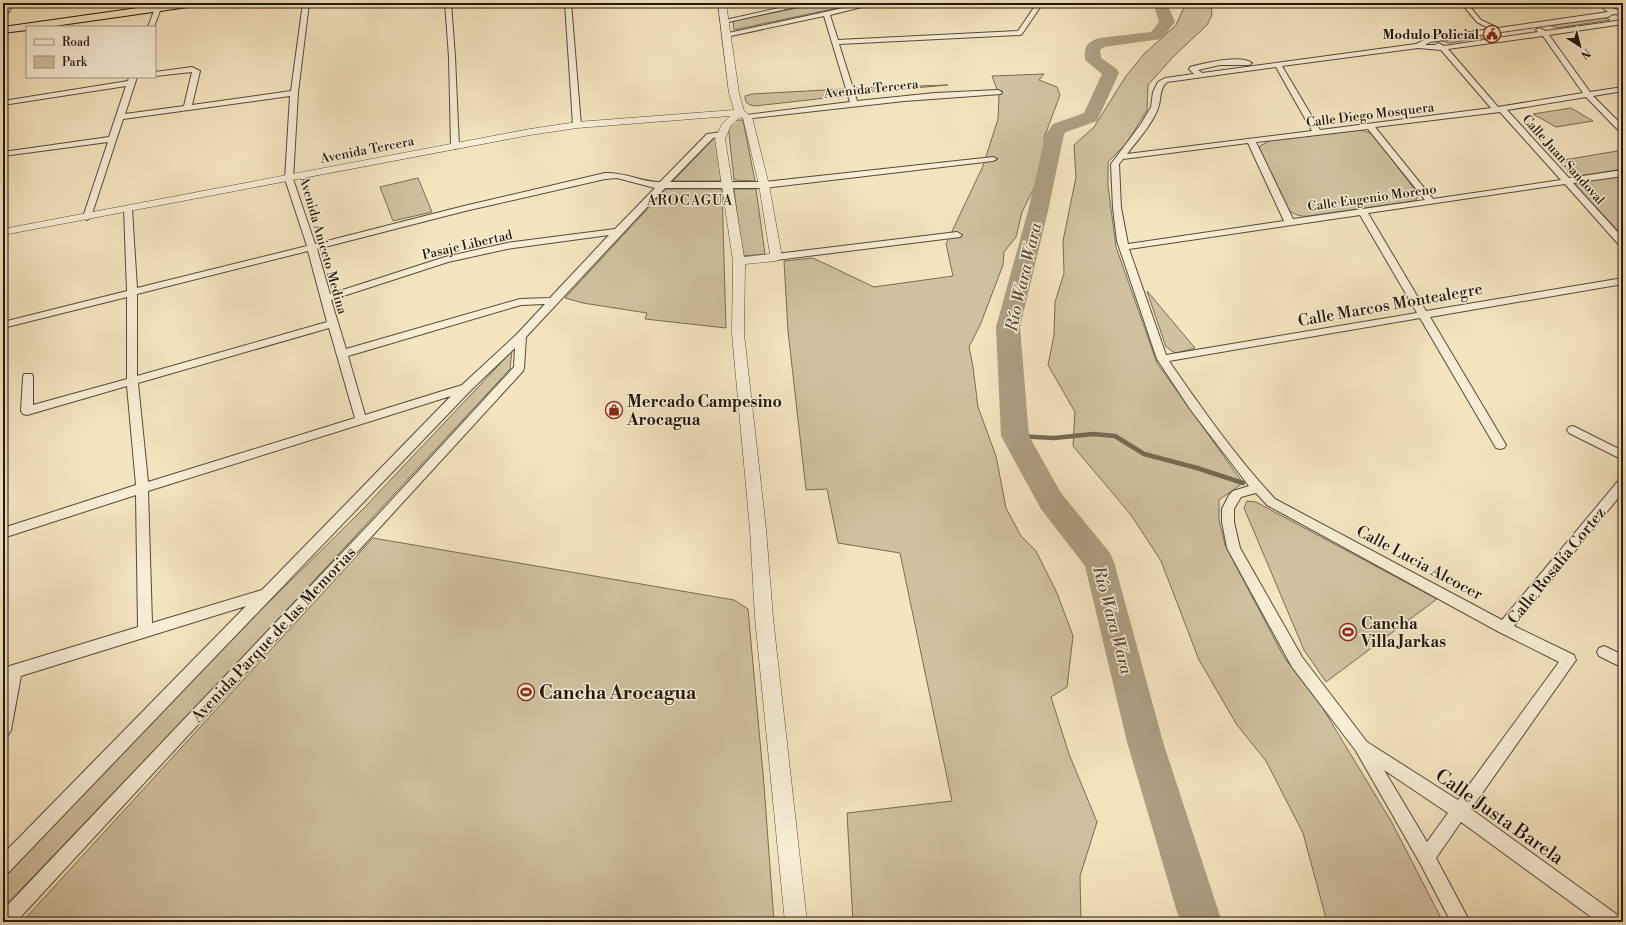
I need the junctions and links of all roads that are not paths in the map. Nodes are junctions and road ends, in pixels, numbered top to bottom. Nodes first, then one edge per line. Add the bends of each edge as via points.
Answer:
1 (11, 3) edge
2 (195, 3) edge
3 (306, 3) edge
4 (448, 3) edge
5 (568, 3) edge
6 (722, 3) edge
7 (810, 3) edge
8 (872, 3) edge
9 (1040, 3) edge
10 (1464, 3) edge
11 (1600, 3) edge
12 (163, 4) edge
13 (826, 13) junction
14 (1610, 13) junction
15 (1622, 13) edge
16 (3, 17) edge
17 (724, 21) junction
18 (1623, 21) edge
19 (3, 26) edge
20 (26, 26) edge
21 (28, 26) edge
22 (152, 26) edge
23 (1530, 26) junction
24 (3, 30) edge
25 (1496, 30) junction
26 (1544, 33) junction
27 (726, 35) junction
28 (1512, 38) junction
29 (1428, 40) junction
30 (835, 42) junction
31 (1418, 46) junction
32 (1443, 48) junction
33 (1278, 65) junction
34 (156, 74) edge
35 (132, 80) edge
36 (1623, 90) edge
37 (998, 92) dead end
38 (294, 93) junction
39 (1588, 95) junction
40 (853, 100) junction
41 (3, 103) edge
42 (187, 108) junction
43 (1499, 110) junction
44 (745, 111) junction
45 (121, 117) junction
46 (578, 125) junction
47 (1371, 127) junction
48 (1623, 130) edge
49 (1317, 132) junction
50 (722, 134) junction
51 (113, 139) junction
52 (1251, 141) junction
53 (455, 147) junction
54 (3, 154) edge
55 (1120, 157) junction
56 (993, 159) dead end
57 (1623, 173) edge
58 (289, 179) junction
59 (1566, 182) junction
60 (664, 185) junction
61 (728, 185) junction
62 (764, 185) junction
63 (1431, 202) junction
64 (128, 209) junction
65 (1363, 212) junction
66 (87, 217) junction
67 (1290, 223) junction
68 (618, 231) junction
69 (3, 232) edge
70 (957, 235) dead end
71 (1623, 244) edge
72 (1124, 247) junction
73 (312, 248) junction
74 (776, 257) junction
75 (739, 261) junction
76 (1623, 281) edge
77 (132, 293) junction
78 (326, 298) junction
79 (554, 301) junction
80 (1423, 314) junction
81 (333, 324) junction
82 (3, 325) edge
83 (521, 336) junction
84 (342, 354) junction
85 (1162, 359) junction
86 (28, 377) dead end
87 (132, 381) junction
88 (467, 387) junction
89 (49, 404) junction
90 (36, 418) dead end
91 (362, 420) junction
92 (1573, 430) dead end
93 (1500, 445) dead end
94 (1623, 456) edge
95 (1623, 484) edge
96 (142, 488) junction
97 (1258, 488) junction
98 (3, 533) edge
99 (267, 594) junction
100 (1504, 628) junction
101 (145, 631) junction
102 (1604, 652) dead end
103 (1623, 662) edge
104 (8, 673) edge
105 (3, 730) edge
106 (1362, 746) junction
107 (1460, 811) junction
108 (1426, 857) junction
109 (3, 866) edge
110 (4, 922) edge
111 (796, 922) edge
112 (1461, 922) edge
113 (1613, 922) edge

1 - 16 street
2 - 12 highway
3 - 38 street, Avenida Aniceto Medina
4 - 53 street
5 - 46 street
6 - 17 street
7 - 17 street
8 - 13 street
9 - 30 street via 1020,33
10 - 25 street via 1479,21
11 - 14 street
12 - 19 highway
12 - 21 highway
12 - 22 street
13 - 27 street
13 - 30 street
14 - 15 street
14 - 18 street via 1614,19
14 - 23 street
17 - 27 street
18 - 26 street
20 - 24 highway
23 - 25 street
23 - 26 street
25 - 28 street
25 - 29 street
26 - 28 street
26 - 39 street
27 - 44 street via 734,93
28 - 32 street
29 - 31 street
29 - 32 street, Calle Juan Sandoval
30 - 40 street
31 - 32 street
31 - 33 street
32 - 43 street, Calle Juan Sandoval
33 - 49 street
33 - 55 street via 1165,80 1157,92 1155,107
34 - 42 street via 196,70
35 - 41 street
35 - 45 street
36 - 39 street, Calle Diego Mosquera
37 - 40 street, Avenida Tercera via 968,89
38 - 42 street
38 - 58 street, Avenida Aniceto Medina
39 - 43 street, Calle Diego Mosquera
39 - 48 street
40 - 44 street, Avenida Tercera
40 - 44 street, Avenida Tercera
42 - 45 street
43 - 47 street, Calle Diego Mosquera
43 - 59 street, Calle Juan Sandoval
44 - 46 street, Avenida Tercera
44 - 50 street via 727,124
44 - 62 street
45 - 51 street
46 - 53 street, Avenida Tercera
47 - 49 street, Calle Diego Mosquera
47 - 63 street
49 - 52 street, Calle Diego Mosquera
50 - 60 street, Avenida Parque de las Memorias via 710,136
50 - 61 street via 720,139
51 - 54 street
51 - 66 street
52 - 55 street, Calle Diego Mosquera
52 - 67 street
53 - 58 street, Avenida Tercera
55 - 72 street, Calle Lucia Alcocer via 1115,164 1115,187
56 - 62 street
57 - 59 street, Calle Eugenio Moreno
58 - 64 street, Avenida Tercera
58 - 73 street, Avenida Aniceto Medina
59 - 63 street, Calle Eugenio Moreno
59 - 71 street, Calle Juan Sandoval
60 - 61 street
60 - 68 street, Avenida Parque de las Memorias
60 - 73 street via 651,185 617,175 605,176
61 - 62 street
61 - 75 street
62 - 74 street
63 - 65 street, Calle Eugenio Moreno
64 - 66 street, Avenida Tercera
64 - 77 street
65 - 67 street, Calle Eugenio Moreno
65 - 80 street
66 - 69 street, Avenida Tercera
67 - 72 street, Calle Eugenio Moreno
68 - 78 street, Pasaje Libertad via 507,246 445,260
68 - 79 street, Avenida Parque de las Memorias
70 - 74 street
72 - 85 street, Calle Lucia Alcocer
73 - 77 street
73 - 78 street, Avenida Aniceto Medina
74 - 75 street
75 - 111 street via 738,334
76 - 80 street, Calle Marcos Montealegre
77 - 82 street
77 - 87 street
78 - 81 street, Avenida Aniceto Medina
79 - 83 street, Avenida Parque de las Memorias
79 - 84 street via 520,302
80 - 85 street, Calle Marcos Montealegre
80 - 93 street
81 - 84 street, Avenida Aniceto Medina
81 - 87 street
83 - 88 street, Avenida Parque de las Memorias
83 - 110 street, Avenida Parque de las Memorias via 519,368
84 - 91 street, Avenida Aniceto Medina
85 - 97 street, Calle Lucia Alcocer via 1194,406
86 - 89 street via 27,411
87 - 89 street
87 - 96 street
88 - 91 street
88 - 99 street, Avenida Parque de las Memorias
89 - 90 street
91 - 96 street
92 - 94 street
95 - 100 street, Calle Rosalía Cortez
96 - 98 street
96 - 101 street
97 - 100 street, Calle Lucia Alcocer via 1271,502
97 - 106 street via 1237,494 1228,509 1234,548 1297,662
99 - 101 street
99 - 109 street, Avenida Parque de las Memorias
100 - 107 street, Calle Lucia Alcocer via 1569,660
101 - 104 street
102 - 103 street
104 - 105 street
106 - 107 street, Calle Justa Barela
106 - 108 street
107 - 108 street
107 - 113 street, Calle Justa Barela
108 - 112 street

